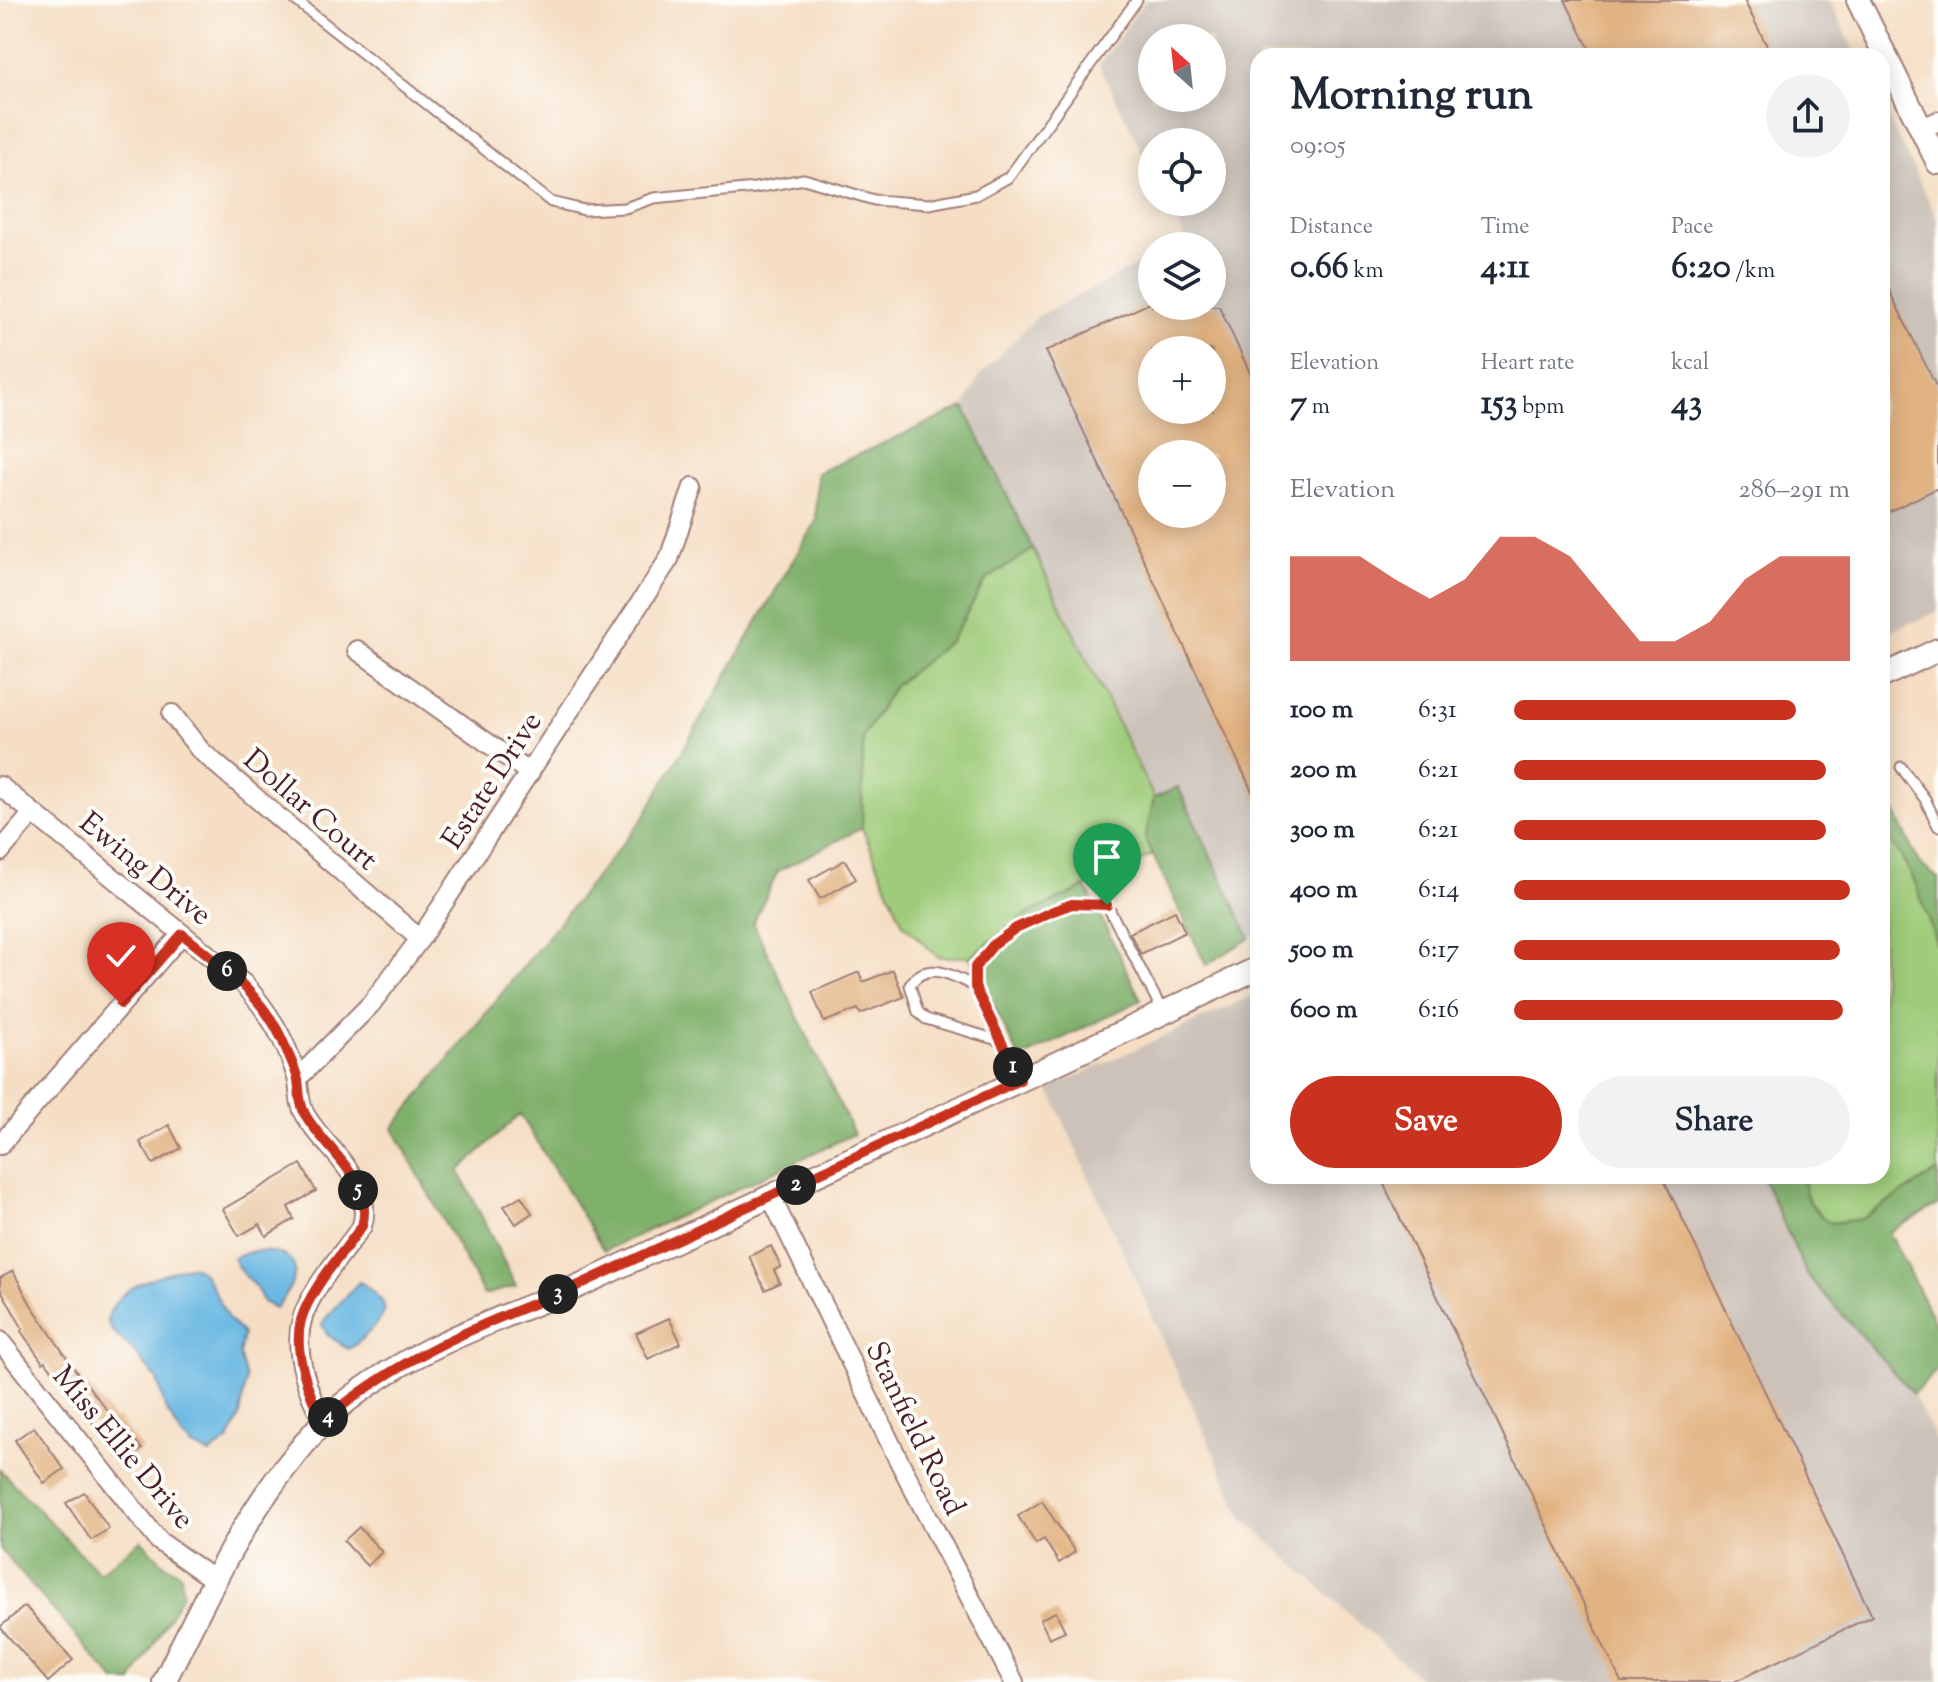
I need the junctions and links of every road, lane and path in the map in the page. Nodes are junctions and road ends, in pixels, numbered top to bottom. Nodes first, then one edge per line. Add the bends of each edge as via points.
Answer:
1 (295, 0) edge
2 (1137, 0) edge
3 (1858, 0) edge
4 (1885, 48) edge
5 (1890, 56) edge
6 (1929, 125) edge
7 (1938, 163) edge
8 (693, 487) dead end
9 (357, 650) dead end
10 (1938, 650) edge
11 (1890, 672) edge
12 (172, 714) dead end
13 (1901, 767) dead end
14 (530, 773) junction
15 (0, 786) edge
16 (33, 813) junction
17 (1938, 826) edge
18 (0, 852) edge
19 (182, 934) junction
20 (420, 939) junction
21 (1250, 972) edge
22 (975, 987) junction
23 (1164, 1013) junction
24 (1001, 1041) junction
25 (298, 1078) junction
26 (1020, 1080) junction
27 (0, 1145) edge
28 (771, 1197) junction
29 (0, 1341) edge
30 (324, 1421) junction
31 (214, 1580) junction
32 (164, 1682) edge
33 (1014, 1682) edge

1 - 2 lane via 551,202 584,210 804,179 874,200 929,204 976,195 1009,177
3 - 4 street
5 - 6 street
6 - 7 street
8 - 14 street, Estate Drive via 669,559
9 - 14 street
10 - 11 street
12 - 20 street, Dollar Court via 200,750
13 - 17 lane
14 - 20 street, Estate Drive
15 - 16 street, Ewing Drive
16 - 18 street
16 - 19 street, Ewing Drive
19 - 25 street, Ewing Drive via 263,1005 279,1029
19 - 27 street
20 - 25 street, Estate Drive via 371,1004
21 - 23 street
22 - 23 lane via 975,967 1016,928 1072,904 1107,905
22 - 24 lane
22 - 24 lane via 928,971 910,985 918,1012 926,1019
23 - 26 street
24 - 26 lane
25 - 30 street, Ewing Drive via 305,1115 355,1177 365,1214 302,1319 307,1389
26 - 28 street
28 - 30 street via 429,1350
28 - 33 street, Stanfield Road
29 - 31 street, Miss Ellie Drive via 159,1541
30 - 31 street via 256,1507
31 - 32 street

